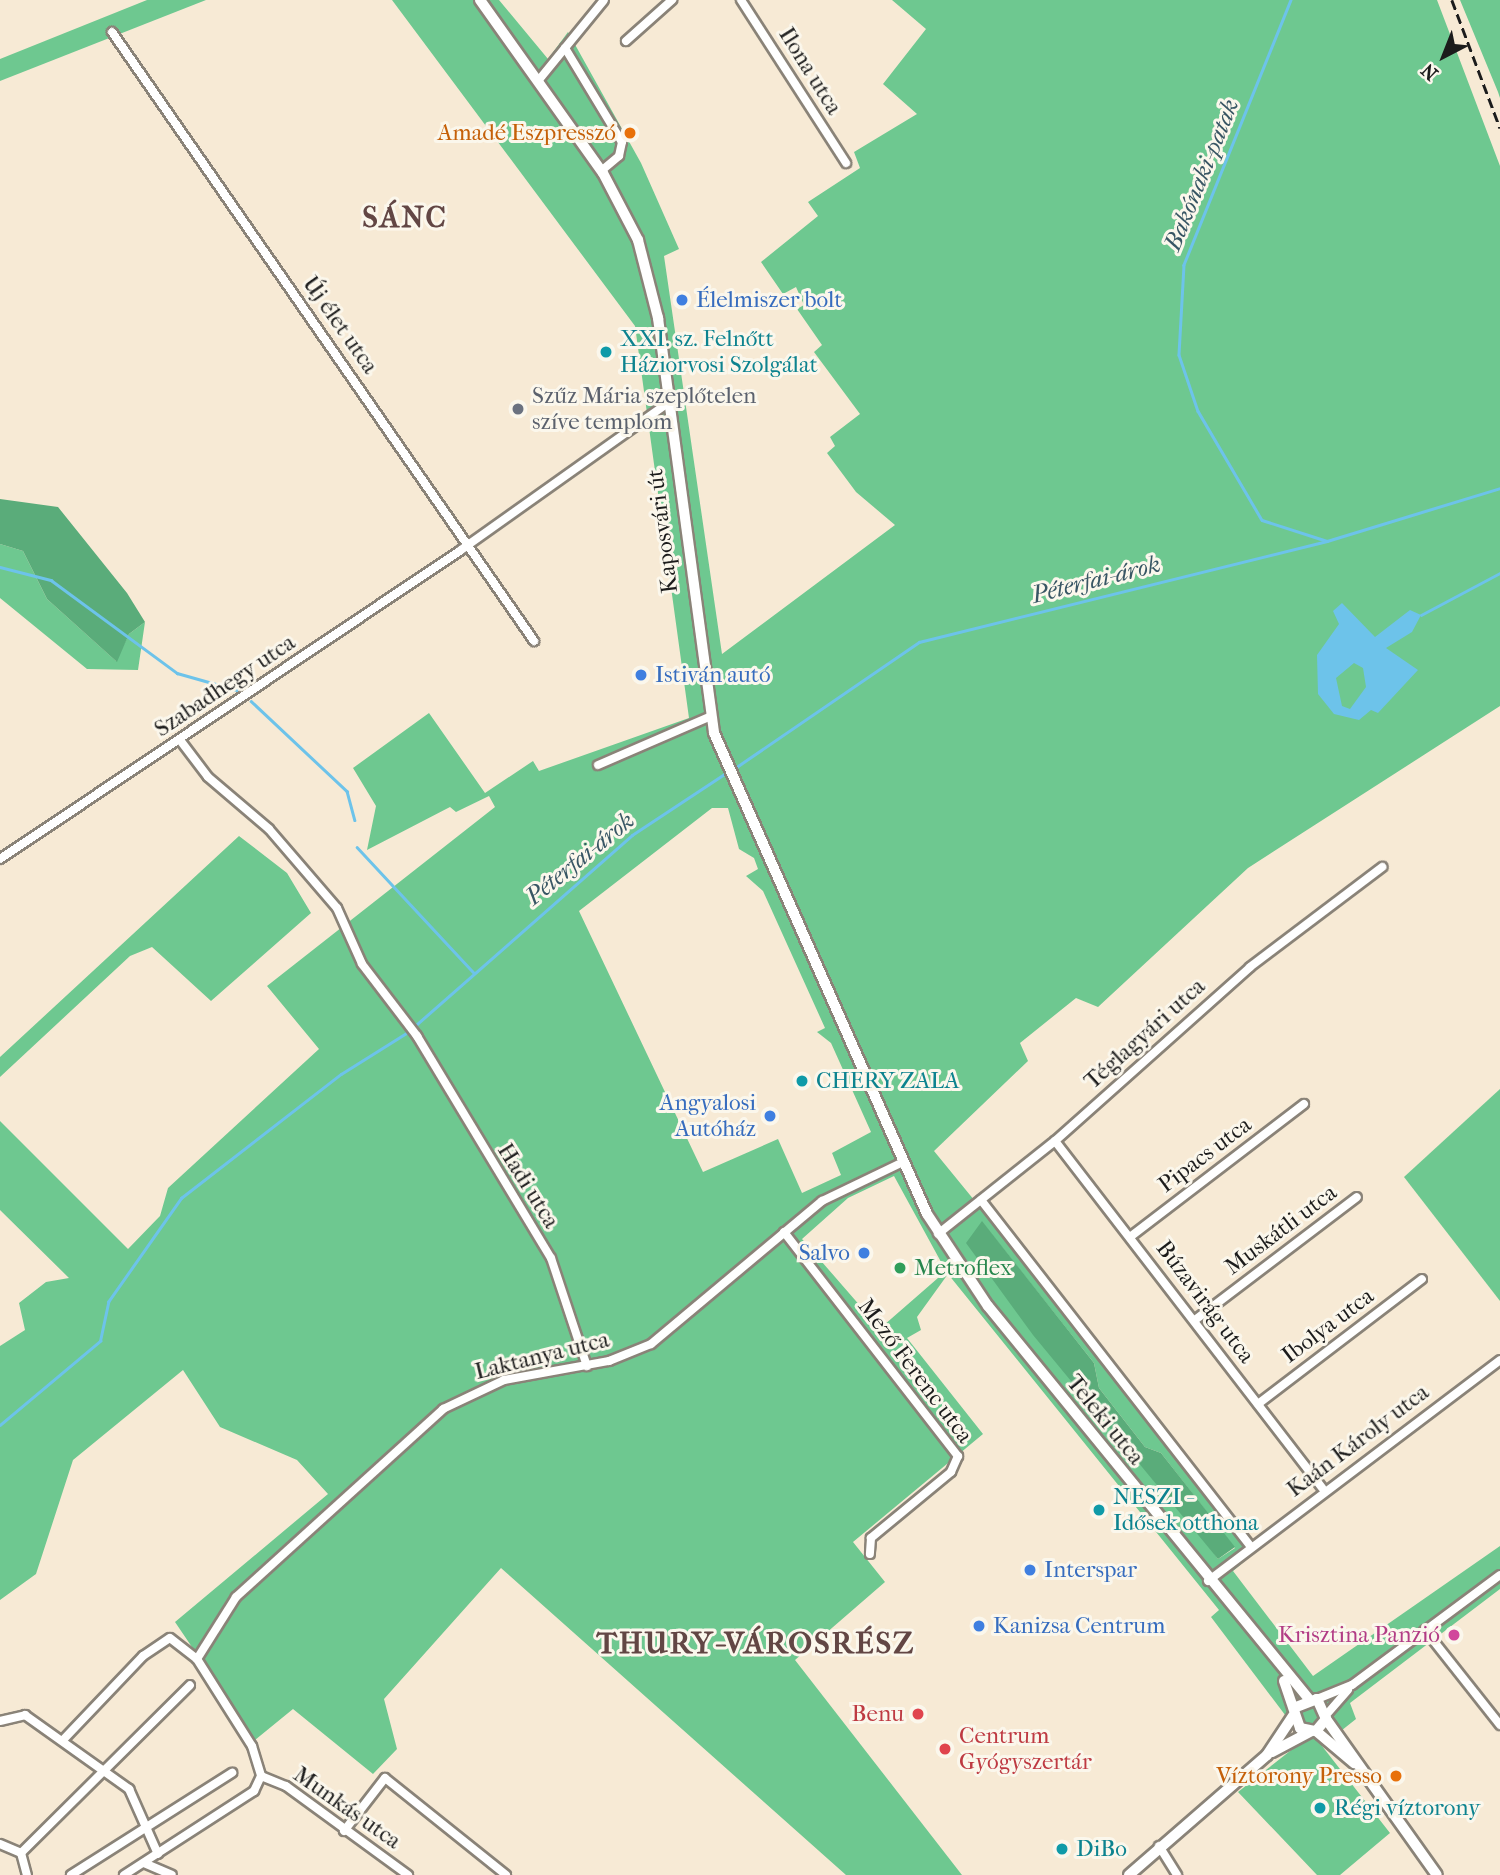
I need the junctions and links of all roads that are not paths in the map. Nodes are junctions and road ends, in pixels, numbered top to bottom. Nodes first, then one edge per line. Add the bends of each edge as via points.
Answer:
1 (480, 0) edge
2 (604, 0) edge
3 (673, 0) edge
4 (741, 0) edge
5 (112, 32) dead end
6 (626, 41) dead end
7 (565, 48) junction
8 (538, 80) junction
9 (846, 163) dead end
10 (601, 171) junction
11 (669, 402) junction
12 (470, 544) junction
13 (534, 641) dead end
14 (709, 717) junction
15 (180, 740) junction
16 (598, 765) dead end
17 (0, 859) edge
18 (1382, 867) dead end
19 (1304, 1104) dead end
20 (1055, 1141) junction
21 (903, 1162) junction
22 (1357, 1196) dead end
23 (981, 1200) junction
24 (784, 1232) junction
25 (938, 1234) junction
26 (1130, 1237) junction
27 (1422, 1279) dead end
28 (1195, 1320) junction
29 (1500, 1360) edge
30 (587, 1366) junction
31 (1258, 1404) junction
32 (1322, 1489) junction
33 (1251, 1547) junction
34 (870, 1554) dead end
35 (1500, 1574) edge
36 (1208, 1581) junction
37 (1425, 1630) junction
38 (197, 1659) junction
39 (1272, 1661) junction
40 (190, 1685) dead end
41 (1352, 1685) junction
42 (1312, 1698) junction
43 (1294, 1712) junction
44 (1327, 1717) junction
45 (0, 1721) edge
46 (1500, 1725) edge
47 (1313, 1731) junction
48 (63, 1740) junction
49 (1267, 1755) junction
50 (1357, 1766) junction
51 (103, 1769) junction
52 (232, 1773) dead end
53 (261, 1776) junction
54 (144, 1829) junction
55 (344, 1831) junction
56 (0, 1844) edge
57 (173, 1845) junction
58 (1159, 1846) junction
59 (20, 1853) junction
60 (158, 1854) junction
61 (143, 1863) junction
62 (171, 1874) edge
63 (27, 1875) edge
64 (71, 1875) edge
65 (124, 1875) edge
66 (408, 1875) edge
67 (506, 1875) edge
68 (1129, 1875) edge
69 (1177, 1875) edge
70 (1437, 1875) edge

1 - 8 main road, Kaposvári út
2 - 7 street
3 - 6 street
4 - 9 street, Ilona utca
5 - 12 street, Új élet utca
7 - 8 street
7 - 10 street via 622,142 619,156
8 - 10 main road, Kaposvári út
10 - 11 main road, Kaposvári út via 648,268
11 - 12 street, Szabadhegy utca
11 - 14 main road, Kaposvári út
12 - 13 street, Új élet utca
12 - 15 street, Szabadhegy utca
14 - 16 street
14 - 21 main road, Kaposvári út via 729,774
15 - 17 street, Szabadhegy utca
15 - 30 street, Hadi utca via 208,777 269,830 323,890 362,964 417,1036 555,1265
18 - 20 street, Téglagyári utca via 1250,967
19 - 26 street, Pipacs utca
20 - 23 street, Téglagyári utca
20 - 26 street, Búzavirág utca
21 - 24 street, Laktanya utca via 832,1194
21 - 25 main road, Kaposvári út
22 - 28 street, Muskátli utca
23 - 25 street, Téglagyári utca
23 - 33 street, Teleki utca
24 - 30 street, Laktanya utca via 650,1344
24 - 34 street, Mező Ferenc utca via 958,1457 951,1472 871,1538
25 - 36 main road, Teleki utca via 988,1307
26 - 28 street, Búzavirág utca
27 - 31 street, Ibolya utca
28 - 31 street, Búzavirág utca
29 - 32 street, Kaán Károly utca
30 - 38 street, Laktanya utca via 504,1380 443,1409 236,1597
31 - 32 street, Búzavirág utca
32 - 33 street, Kaán Károly utca
33 - 36 street, Kaán Károly utca
35 - 37 street
36 - 39 main road, Teleki utca
37 - 41 street
37 - 46 street
38 - 48 street via 183,1643 161,1640
38 - 53 street via 252,1746
39 - 42 main road, Teleki utca
39 - 43 main road, Teleki utca
40 - 51 street
41 - 42 street
41 - 44 street
42 - 43 main road
42 - 44 main road, Teleki utca
43 - 47 main road
43 - 49 main road
44 - 47 main road
44 - 50 street
45 - 48 street via 25,1715
47 - 49 main road
47 - 50 street
48 - 51 street
49 - 58 main road
50 - 70 street
51 - 54 street via 132,1792
51 - 59 street
52 - 54 street
53 - 55 street, Munkás utca via 286,1786
53 - 57 street via 254,1791
54 - 60 street
54 - 64 street
55 - 66 street, Munkás utca
55 - 67 street via 385,1778
56 - 59 street
57 - 60 street
57 - 62 street
58 - 68 main road
58 - 69 street
59 - 63 street
60 - 61 street
61 - 62 street
61 - 65 street

